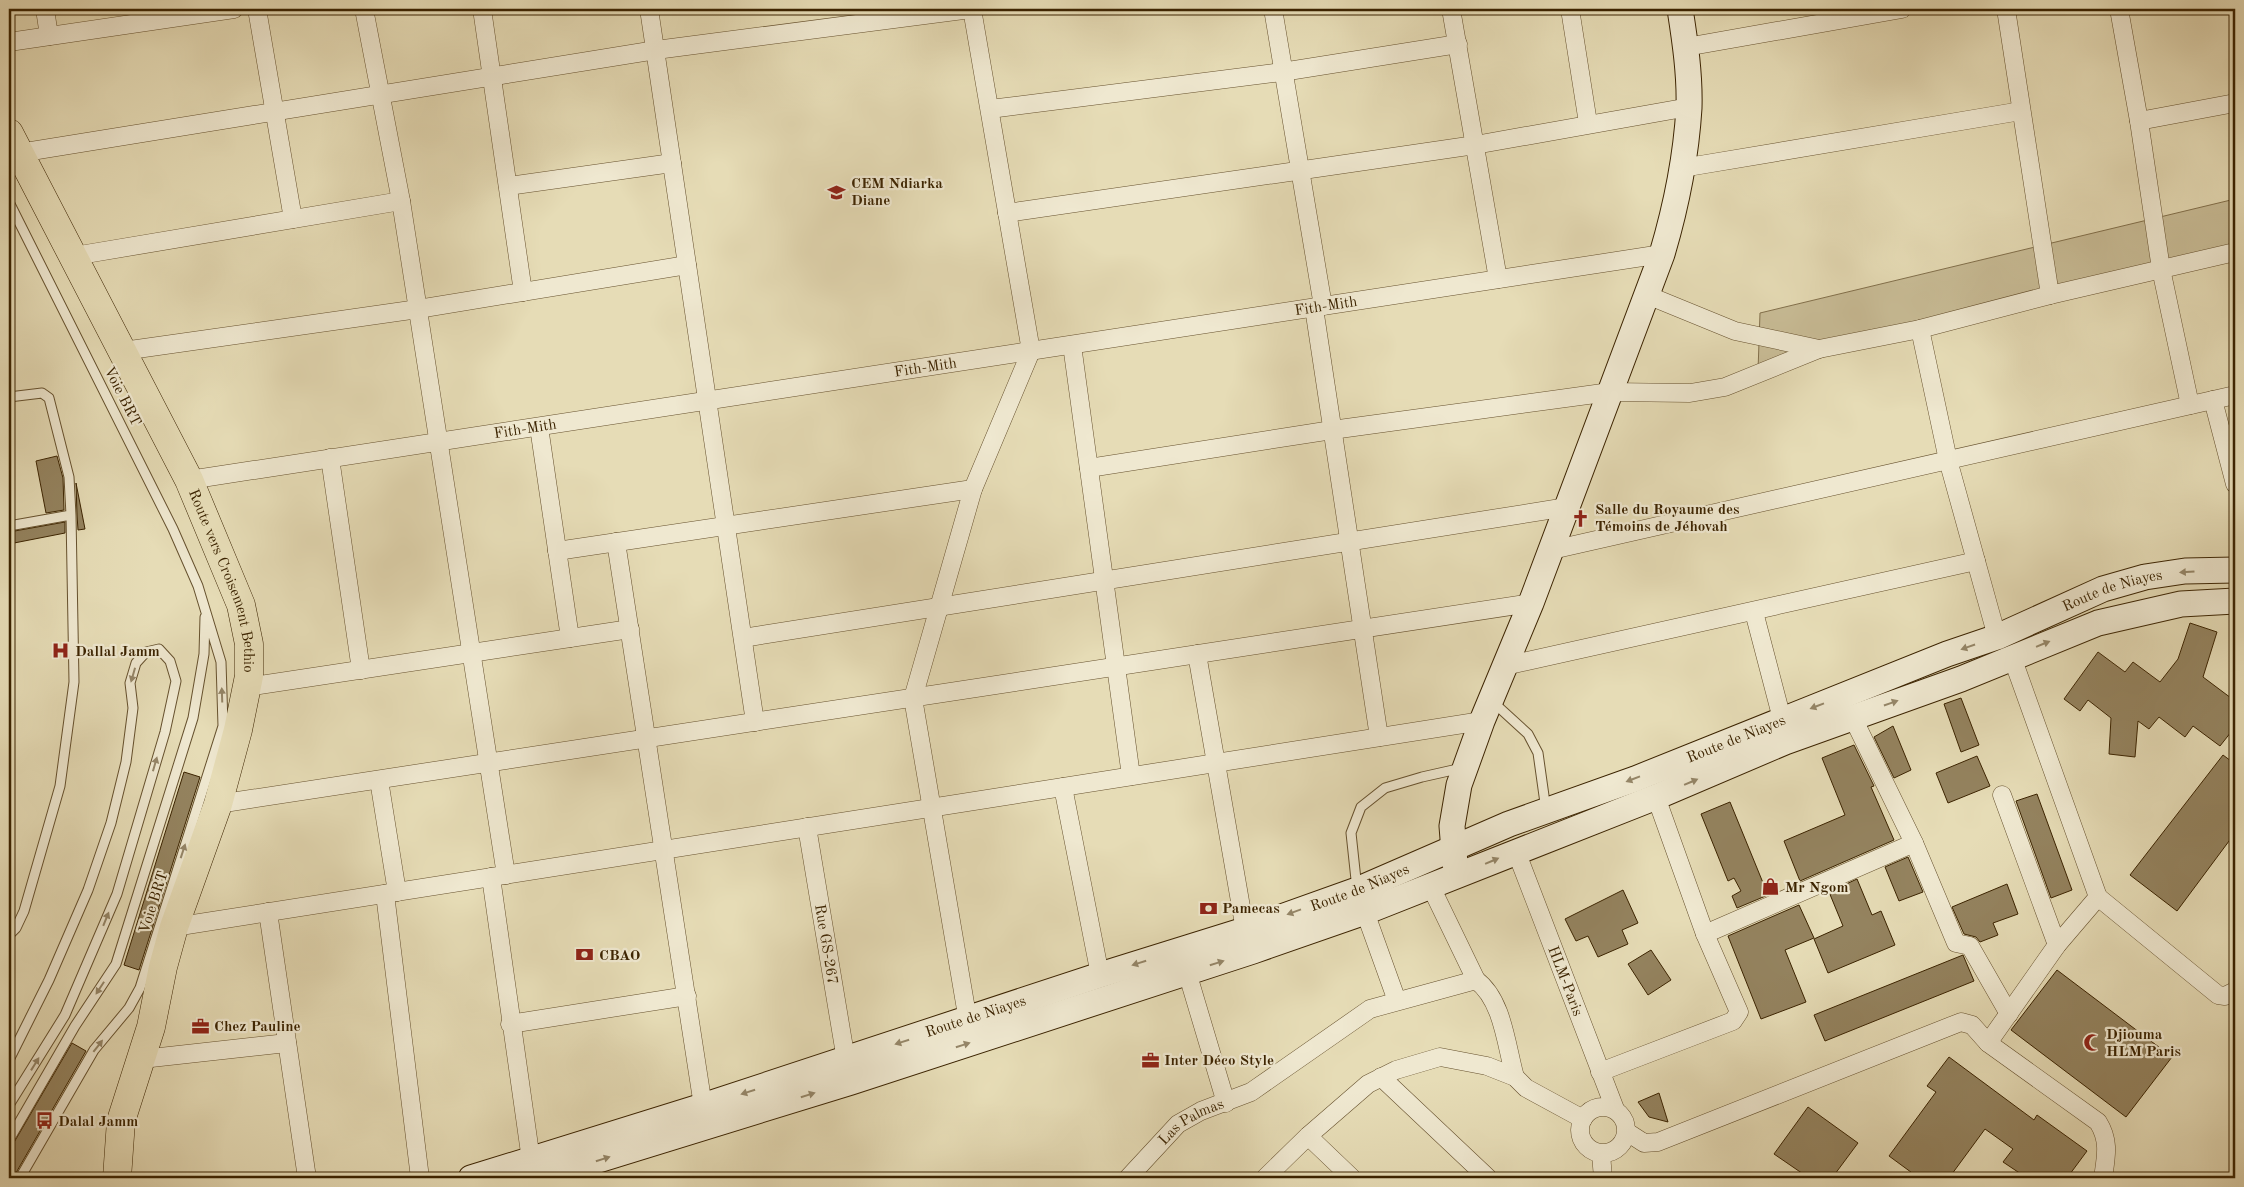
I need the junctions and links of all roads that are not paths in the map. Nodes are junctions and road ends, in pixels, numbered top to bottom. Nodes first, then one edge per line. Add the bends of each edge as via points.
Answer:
1 (45, 9) edge
2 (234, 9) edge
3 (257, 9) edge
4 (364, 9) edge
5 (482, 9) edge
6 (649, 9) edge
7 (972, 9) edge
8 (1273, 9) edge
9 (1451, 9) edge
10 (1570, 9) edge
11 (1680, 9) edge
12 (1902, 9) edge
13 (2006, 9) edge
14 (2119, 9) edge
15 (49, 36) junction
16 (9, 42) edge
17 (1458, 44) junction
18 (1686, 47) junction
19 (656, 50) junction
20 (1282, 72) junction
21 (492, 76) junction
22 (380, 94) junction
23 (2235, 102) edge
24 (1689, 107) junction
25 (990, 109) junction
26 (274, 111) junction
27 (2022, 111) junction
28 (2139, 121) junction
29 (1588, 123) junction
30 (14, 143) edge
31 (1475, 144) junction
32 (672, 163) junction
33 (1682, 168) junction
34 (1299, 170) junction
35 (508, 186) junction
36 (401, 201) junction
37 (9, 202) edge
38 (1007, 213) junction
39 (293, 219) junction
40 (2235, 252) edge
41 (1662, 254) junction
42 (74, 256) junction
43 (688, 265) junction
44 (2161, 269) junction
45 (1498, 279) junction
46 (523, 292) junction
47 (1647, 295) junction
48 (2050, 295) junction
49 (1318, 307) junction
50 (418, 309) junction
51 (1920, 329) junction
52 (1072, 345) junction
53 (1819, 349) junction
54 (123, 351) junction
55 (1031, 351) junction
56 (1610, 392) junction
57 (2235, 395) edge
58 (9, 398) edge
59 (2213, 400) junction
60 (708, 401) junction
61 (2190, 405) junction
62 (538, 427) junction
63 (1332, 430) junction
64 (439, 442) junction
65 (330, 458) junction
66 (1948, 460) junction
67 (1089, 468) junction
68 (190, 480) junction
69 (2235, 484) edge
70 (973, 489) junction
71 (1567, 507) junction
72 (72, 515) junction
73 (9, 526) edge
74 (726, 526) junction
75 (616, 542) junction
76 (1350, 543) junction
77 (1552, 550) junction
78 (557, 551) junction
79 (1976, 561) junction
80 (2235, 570) edge
81 (1105, 581) junction
82 (2235, 601) edge
83 (1531, 603) junction
84 (940, 605) junction
85 (205, 606) junction
86 (1754, 612) junction
87 (630, 629) junction
88 (1362, 629) junction
89 (1997, 637) junction
90 (570, 638) junction
91 (743, 638) junction
92 (472, 654) junction
93 (1196, 654) junction
94 (2012, 657) junction
95 (1506, 666) junction
96 (1116, 667) junction
97 (360, 670) junction
98 (247, 687) junction
99 (912, 698) junction
100 (1486, 711) junction
101 (1852, 716) junction
102 (1782, 719) junction
103 (755, 722) junction
104 (1379, 737) junction
105 (647, 738) junction
106 (489, 763) junction
107 (1214, 763) junction
108 (1466, 768) junction
109 (1131, 776) junction
110 (379, 780) junction
111 (1063, 787) junction
112 (2002, 795) dead end
113 (1656, 797) junction
114 (218, 804) junction
115 (933, 808) junction
116 (1546, 810) junction
117 (807, 827) junction
118 (1914, 843) junction
119 (1453, 849) junction
120 (664, 850) junction
121 (1516, 851) junction
122 (498, 876) junction
123 (1457, 876) junction
124 (1431, 887) junction
125 (391, 893) junction
126 (2098, 897) junction
127 (1361, 901) junction
128 (268, 912) junction
129 (174, 927) junction
130 (1246, 930) junction
131 (1705, 934) junction
132 (9, 935) edge
133 (2057, 945) junction
134 (1187, 972) junction
135 (1100, 976) junction
136 (1476, 980) junction
137 (2235, 991) edge
138 (687, 996) junction
139 (1397, 1001) junction
140 (2009, 1014) junction
141 (968, 1021) junction
142 (510, 1024) junction
143 (287, 1043) junction
144 (1988, 1043) junction
145 (142, 1059) junction
146 (9, 1060) edge
147 (846, 1060) junction
148 (1600, 1072) junction
149 (1382, 1077) junction
150 (1515, 1077) junction
151 (1226, 1103) junction
152 (9, 1105) edge
153 (703, 1106) junction
154 (1615, 1109) junction
155 (1583, 1119) junction
156 (1627, 1132) junction
157 (1308, 1136) junction
158 (9, 1140) edge
159 (1601, 1154) junction
160 (548, 1172) edge
161 (20, 1178) edge
162 (117, 1178) edge
163 (136, 1178) edge
164 (307, 1178) edge
165 (420, 1178) edge
166 (471, 1178) edge
167 (1128, 1178) edge
168 (1265, 1178) edge
169 (1352, 1178) edge
170 (1488, 1178) edge
171 (1603, 1178) edge
172 (2103, 1178) edge

1 - 15 street
2 - 15 street
3 - 26 street
4 - 22 street
5 - 21 street
6 - 19 street
7 - 19 street
7 - 25 street
8 - 20 street
9 - 17 street
10 - 29 street
11 - 18 main road
12 - 18 street
13 - 27 street
14 - 28 street
15 - 16 street
17 - 20 street
17 - 31 street
18 - 24 main road
19 - 21 street
19 - 32 street
20 - 25 street
20 - 34 street
21 - 22 street
21 - 35 street
22 - 26 street
22 - 36 street
23 - 28 street
24 - 29 street
24 - 33 main road
25 - 38 street
26 - 30 street
26 - 39 street
27 - 33 street
27 - 48 street
28 - 44 street
29 - 31 street
30 - 42 main road, Route vers Croisement Bethio
31 - 34 street
31 - 45 street
32 - 35 street
32 - 43 street
33 - 41 main road
34 - 38 street
34 - 49 street
35 - 46 street
36 - 39 street
36 - 50 street
37 - 85 lane, Voie BRT via 173,530
38 - 55 street
39 - 42 street
40 - 44 street
41 - 45 street, Fith-Mith
41 - 47 main road
42 - 54 main road, Route vers Croisement Bethio
43 - 46 street
43 - 60 street
44 - 48 street
44 - 61 street
45 - 49 street, Fith-Mith
46 - 50 street
47 - 53 street via 1735,331
47 - 56 main road
48 - 51 street
49 - 52 street, Fith-Mith
49 - 63 street
50 - 54 street
50 - 64 street
51 - 53 street
51 - 66 street
52 - 55 street, Fith-Mith
52 - 67 street
53 - 56 street via 1726,387 1690,393
54 - 68 main road, Route vers Croisement Bethio
55 - 60 street, Fith-Mith
55 - 70 street
56 - 63 street
56 - 71 main road
57 - 59 street
58 - 72 lane via 42,393 49,398 69,477
59 - 61 street
59 - 69 street
60 - 62 street, Fith-Mith
60 - 74 street
61 - 66 street
62 - 64 street, Fith-Mith
62 - 78 street
63 - 67 street
63 - 76 street
64 - 65 street, Fith-Mith
64 - 92 street
65 - 68 street, Fith-Mith
65 - 97 street
66 - 77 street
66 - 79 street
67 - 81 street
68 - 98 main road, Route vers Croisement Bethio via 241,605 248,644
70 - 74 street
70 - 84 street
71 - 76 street
71 - 77 main road
72 - 73 lane
72 - 132 lane via 74,682 60,786 24,911
74 - 75 street
74 - 91 street
75 - 78 street
75 - 87 street
76 - 81 street
76 - 88 street
77 - 83 main road
78 - 90 street
79 - 86 street
79 - 89 street
80 -> 89 main road, Route de Niayes via 2185,571 2103,589
81 - 84 street
81 - 96 street
94 -> 82 main road, Route de Niayes via 2098,623 2180,604
83 - 88 street
83 - 95 main road
84 - 91 street
84 - 99 street
85 -> 158 lane, Voie BRT via 204,654 193,718 116,964 75,1026
161 -> 85 lane, Voie BRT via 94,1050 129,1008 140,988 223,726 221,662
86 - 95 street
86 - 102 street
87 - 90 street
87 - 105 street
88 - 93 street
88 - 104 street
89 -> 102 main road, Route de Niayes
90 - 92 street
91 - 103 street
92 - 97 street
92 - 106 street
93 - 96 street
93 - 107 street
101 -> 94 main road, Route de Niayes via 1961,679
94 - 126 street
95 - 100 main road
96 - 99 street
96 - 109 street
97 - 98 street
98 - 114 main road, Route vers Croisement Bethio
99 - 103 street
99 - 115 street
100 - 104 street
100 - 108 main road
100 - 116 lane via 1528,734 1538,753
113 -> 101 main road, Route de Niayes
101 - 118 street
102 -> 116 main road, Route de Niayes via 1635,779
103 - 105 street
104 - 107 street
105 - 106 street
105 - 120 street
106 - 110 street
106 - 122 street
107 - 109 street
107 - 130 street
108 - 119 main road via 1453,814
108 - 127 lane via 1385,788 1361,807 1351,833
109 - 111 street
110 - 114 street
110 - 125 street
111 - 115 street
111 - 135 street
112 - 133 street
113 - 121 main road, Route de Niayes
113 - 131 street
114 - 129 main road, Route vers Croisement Bethio
115 - 117 street
115 - 141 street
116 - 119 main road, Route de Niayes
117 - 120 street
117 - 147 street, Rue GS-267
118 - 131 street
118 - 140 street via 1956,943 1970,946
119 - 123 main road
119 - 127 main road, Route de Niayes
120 - 122 street
120 - 138 street
123 -> 121 main road, Route de Niayes
121 - 148 street, HLM-Paris
122 - 125 street
122 - 142 street
123 - 124 main road, Route de Niayes
124 - 127 main road, Route de Niayes
124 - 136 street
125 - 128 street
125 - 165 street
126 - 133 street
126 - 137 street via 2218,995 2225,996
127 -> 130 main road, Route de Niayes
134 -> 127 main road, Route de Niayes
127 - 139 street
128 - 129 street
128 - 143 street
129 - 145 main road, Route vers Croisement Bethio
130 -> 135 main road, Route de Niayes
131 - 148 street via 1739,1012 1738,1017
133 - 140 street
134 - 151 street, Las Palmas
160 -> 134 main road, Route de Niayes via 851,1082
135 - 141 main road, Route de Niayes
136 - 139 street
136 - 150 street via 1485,986 1495,1003
138 - 142 street
138 - 153 street
139 - 151 street via 1370,1009 1252,1092
140 - 144 street
141 -> 147 main road, Route de Niayes
142 - 160 street
143 - 145 street
143 - 164 street
144 - 156 street via 1972,1025 1961,1022 1658,1142 1644,1143
144 - 172 street via 2098,1122 2106,1134
145 - 162 main road, Route vers Croisement Bethio via 121,1121
145 - 163 main road, Route vers Croisement Bethio
152 -> 146 lane via 65,1015 117,894 176,681 170,661 159,649 146,652 136,663 130,683 133,708 126,762 111,823 88,890 49,980
147 -> 153 main road, Route de Niayes
148 - 154 street, HLM-Paris
149 - 150 street via 1440,1057 1487,1066
149 - 157 street via 1368,1084
149 - 170 street
150 - 155 street via 1526,1088
151 - 167 street, Las Palmas via 1201,1111 1178,1124
153 - 160 main road, Route de Niayes
154 - 155 street via 1597,1108
154 - 156 street via 1626,1123
155 - 159 street via 1580,1128 1585,1145
156 - 159 street via 1618,1148
157 - 168 street
157 - 169 street
159 - 171 street
160 - 166 main road, Route de Niayes

